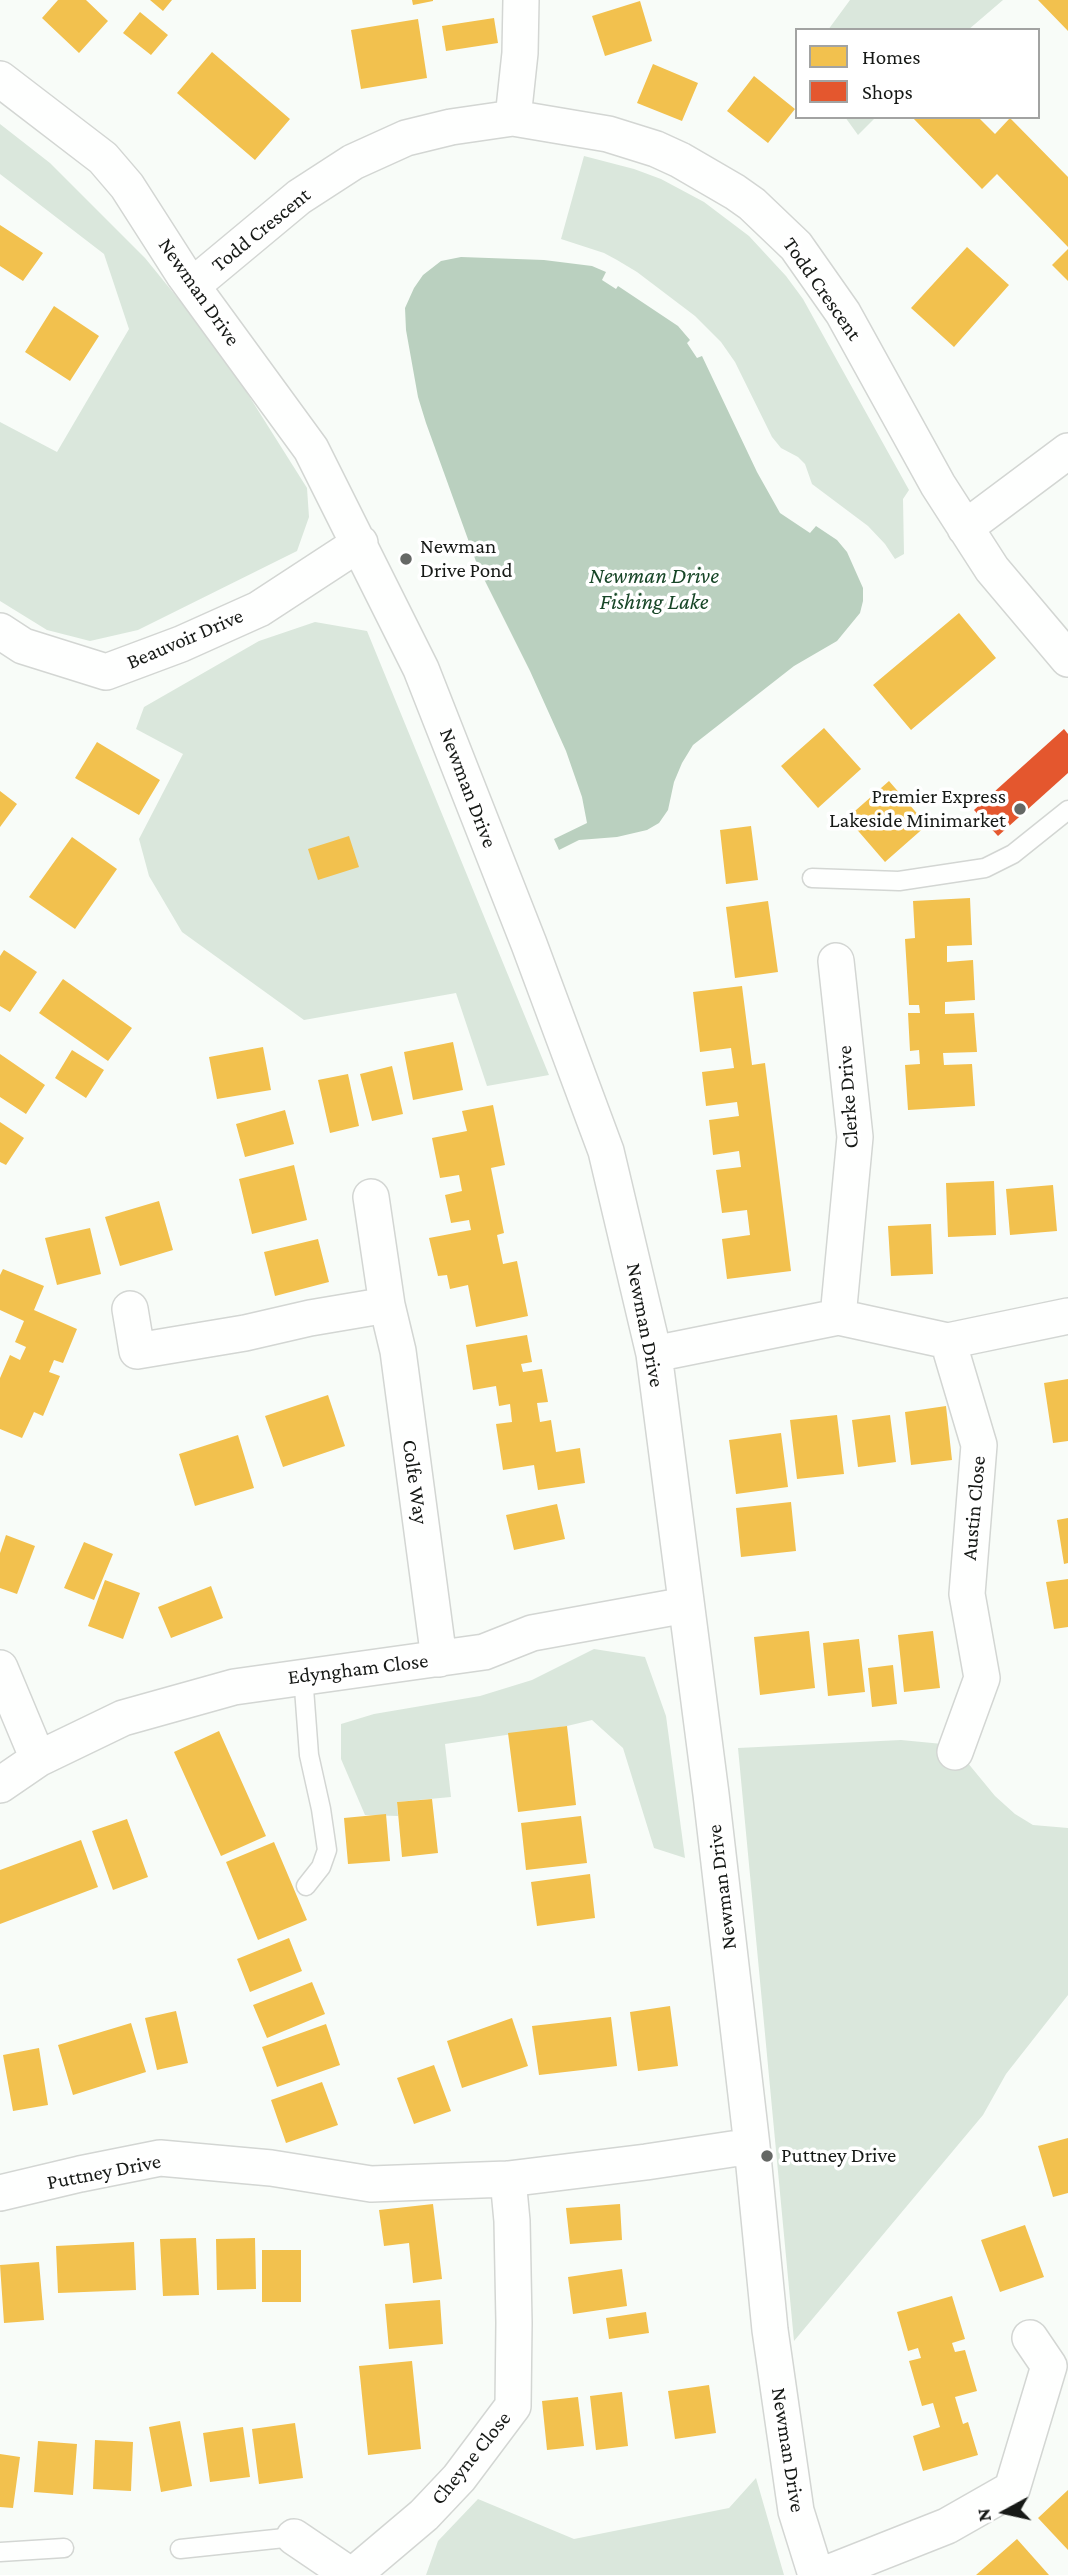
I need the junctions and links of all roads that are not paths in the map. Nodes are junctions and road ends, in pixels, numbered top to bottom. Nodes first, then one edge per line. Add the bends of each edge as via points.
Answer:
1 (521, 0) edge
2 (0, 79) edge
3 (513, 118) junction
4 (192, 286) junction
5 (1068, 451) edge
6 (965, 528) junction
7 (360, 543) junction
8 (0, 631) edge
9 (1068, 659) edge
10 (1068, 810) edge
11 (812, 878) dead end
12 (836, 961) dead end
13 (371, 1196) dead end
14 (387, 1305) junction
15 (130, 1309) dead end
16 (1068, 1316) edge
17 (838, 1317) junction
18 (948, 1341) junction
19 (654, 1354) junction
20 (686, 1605) junction
21 (439, 1659) junction
22 (0, 1668) edge
23 (303, 1675) junction
24 (955, 1752) dead end
25 (38, 1759) junction
26 (0, 1785) edge
27 (306, 1886) dead end
28 (752, 2146) junction
29 (508, 2179) junction
30 (0, 2193) edge
31 (1030, 2338) dead end
32 (294, 2537) joint
33 (64, 2548) dead end
34 (180, 2549) dead end
35 (0, 2552) edge
36 (351, 2575) edge
37 (816, 2575) edge
38 (823, 2575) edge

1 - 3 street
2 - 4 street, Newman Drive via 103,158 127,186
3 - 4 street, Todd Crescent via 406,138 353,162 286,206
3 - 6 street, Todd Crescent via 608,134 656,149 752,204 812,267 844,313
4 - 7 street, Newman Drive via 311,449
5 - 6 street
6 - 9 street, Todd Crescent via 1008,590
7 - 8 street, Beauvoir Drive via 259,608 106,672 23,646
7 - 19 street, Newman Drive via 421,669 606,1151
10 - 11 lane via 1013,854 985,868 899,881
12 - 17 street, Clerke Drive via 855,1138
13 - 14 street, Colfe Way
14 - 15 street via 137,1351
14 - 21 street, Colfe Way via 398,1351
16 - 18 street
17 - 18 street
17 - 19 street
18 - 24 street, Austin Close via 979,1445 967,1594 993,1673
19 - 20 street, Newman Drive
20 - 21 street, Edyngham Close via 532,1633 484,1652
20 - 28 street, Newman Drive
21 - 23 street, Edyngham Close
22 - 25 street
23 - 25 street, Edyngham Close via 234,1687 122,1718
23 - 27 lane via 309,1755 327,1850
25 - 26 street, Edyngham Close
28 - 29 street, Puttney Drive
28 - 37 street, Newman Drive via 770,2330 796,2511
29 - 30 street, Puttney Drive via 371,2185 271,2168 160,2158
29 - 36 street, Cheyne Close via 513,2406 459,2478 424,2515
31 - 38 street via 1049,2366 1012,2489 947,2526
32 - 34 lane
32 - 36 street, Cheyne Close
33 - 35 lane

